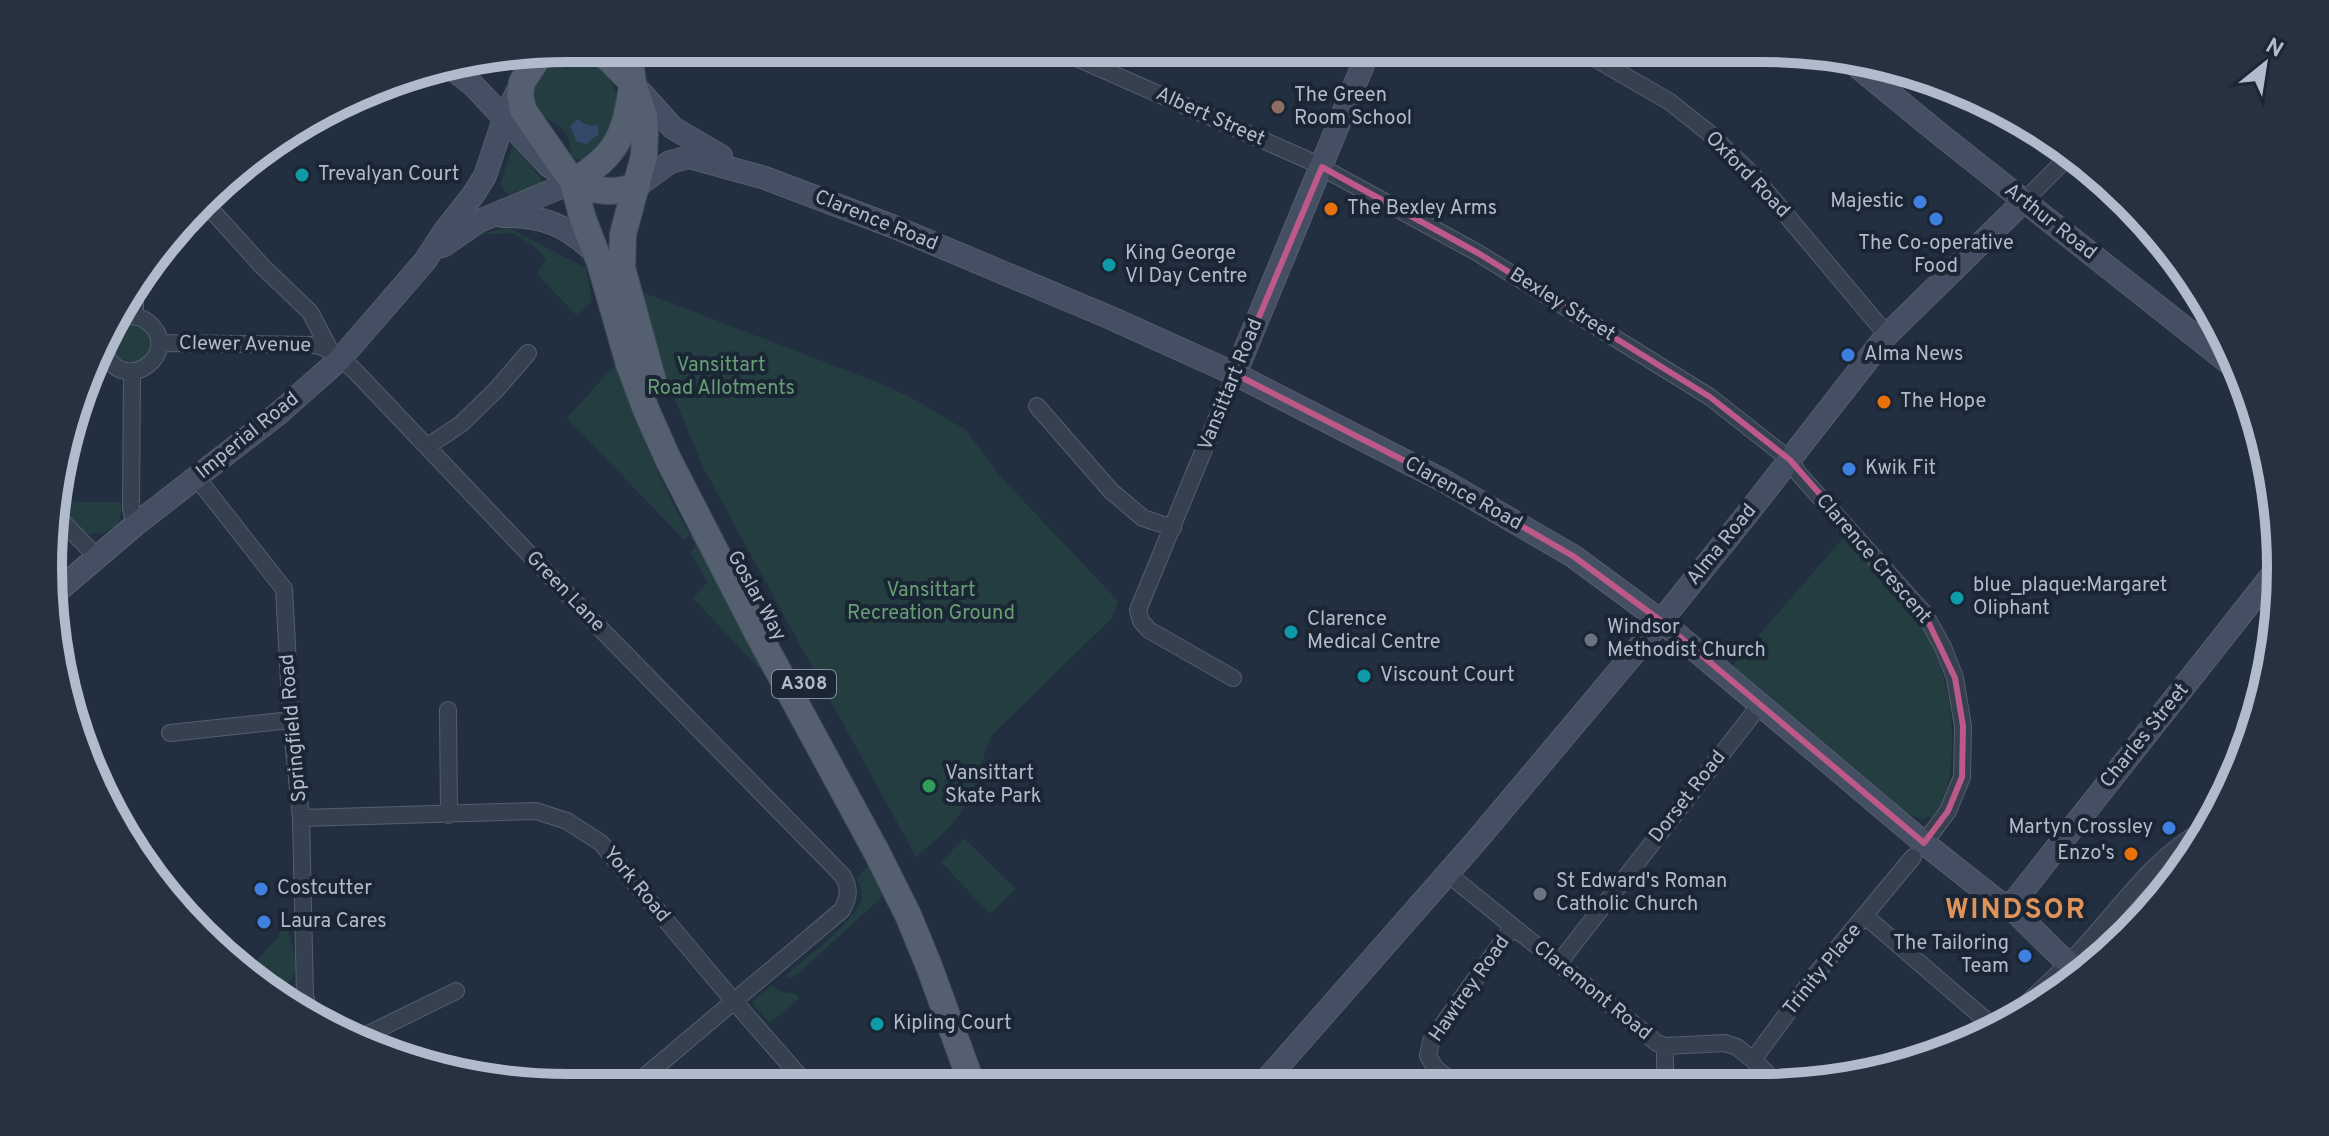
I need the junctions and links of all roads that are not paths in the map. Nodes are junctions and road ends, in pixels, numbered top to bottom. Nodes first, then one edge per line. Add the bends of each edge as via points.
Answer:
1 (612, 62) edge
2 (630, 62) edge
3 (1086, 62) edge
4 (1364, 62) edge
5 (1601, 62) edge
6 (534, 63) edge
7 (1865, 73) edge
8 (459, 74) edge
9 (522, 82) junction
10 (633, 83) junction
11 (504, 119) junction
12 (2063, 162) edge
13 (1322, 167) junction
14 (765, 178) junction
15 (569, 184) junction
16 (2002, 184) junction
17 (637, 186) junction
18 (2024, 201) junction
19 (211, 209) edge
20 (490, 216) junction
21 (2047, 219) junction
22 (1999, 225) junction
23 (597, 254) junction
24 (425, 261) junction
25 (129, 317) edge
26 (1887, 335) junction
27 (159, 343) junction
28 (528, 353) dead end
29 (336, 354) junction
30 (2220, 356) edge
31 (108, 358) edge
32 (132, 371) junction
33 (1235, 374) junction
34 (1037, 406) dead end
35 (428, 446) junction
36 (1790, 460) junction
37 (197, 478) junction
38 (64, 523) edge
39 (135, 525) junction
40 (1173, 528) junction
41 (97, 557) junction
42 (2267, 582) edge
43 (63, 587) edge
44 (1661, 621) junction
45 (1233, 678) dead end
46 (1760, 705) junction
47 (448, 710) dead end
48 (291, 720) junction
49 (170, 733) dead end
50 (449, 815) junction
51 (301, 818) junction
52 (2189, 838) edge
53 (1918, 850) junction
54 (1448, 874) junction
55 (2010, 907) junction
56 (1865, 916) junction
57 (1512, 928) junction
58 (2086, 955) edge
59 (1558, 964) junction
60 (2073, 966) edge
61 (456, 991) dead end
62 (302, 998) edge
63 (734, 1002) junction
64 (1987, 1021) edge
65 (370, 1033) edge
66 (1665, 1046) junction
67 (1753, 1060) junction
68 (648, 1074) edge
69 (798, 1074) edge
70 (968, 1074) edge
71 (987, 1074) edge
72 (1272, 1074) edge
73 (1443, 1074) edge
74 (1665, 1074) edge
75 (1767, 1074) edge

1 - 10 main road, Clarence Road
2 - 10 main road
3 - 13 street, Albert Street
4 - 13 street, Vansittart Road
5 - 26 street, Oxford Road via 1670,102 1751,173
6 - 9 main road
7 - 16 street, Arthur Road
8 - 11 street
9 - 11 street, Imperial Road
9 - 15 main road, Goslar Way via 523,110
10 - 14 street, Clarence Road via 684,136
10 - 15 main road, Imperial Road via 617,143 599,166
10 - 17 main road, Goslar Way / A308 via 645,132
11 - 15 street
11 - 24 street, Imperial Road via 485,176
12 - 18 street, Alma Road
13 - 33 street, Vansittart Road
13 - 36 street, Bexley Street via 1478,253 1710,397
14 - 17 street, Clarence Road via 689,157 670,162
14 - 33 street, Clarence Road via 892,226
15 - 17 main road via 604,192
15 - 20 street, Imperial Road
15 - 23 main road, Goslar Way / A308
16 - 18 street, Arthur Road
16 - 22 street
17 - 71 main road, Goslar Way / A308 via 623,234 622,268 651,376 710,513 932,926
18 - 21 street, Arthur Road
18 - 22 street, Alma Road
19 - 29 street, Green Lane via 310,312
20 - 23 street via 549,221
20 - 24 street, Imperial Road
21 - 22 street
21 - 30 street, Arthur Road
22 - 26 street, Alma Road
23 - 70 main road, Goslar Way / A308 via 629,364 663,447 901,902
24 - 29 street, Imperial Road
25 - 27 street, Clewer Avenue via 146,320
26 - 36 street, Alma Road
27 - 29 street, Clewer Avenue via 316,345
27 - 32 street, Clewer Avenue via 154,360
28 - 35 street via 461,424
29 - 35 street, Green Lane
29 - 37 street, Imperial Road via 279,413
31 - 32 street via 113,365
32 - 39 street
33 - 40 street, Vansittart Road
33 - 44 street, Clarence Road via 1444,481 1573,556
34 - 40 street via 1111,491 1143,518
35 - 63 street, Green Lane via 843,876 849,893 842,910
36 - 44 street, Alma Road
36 - 53 street, Clarence Crescent via 1924,613 1955,678 1963,726 1962,777 1948,811
37 - 39 street, Imperial Road
37 - 48 street, Springfield Road via 284,589
38 - 41 street
39 - 41 street, Imperial Road
40 - 45 street, Vansittart Road via 1138,610 1141,621
41 - 43 street, Imperial Road
42 - 55 street, Charles Street
44 - 46 street, Clarence Road
44 - 54 street, Alma Road
46 - 53 street, Clarence Road
46 - 59 street, Dorset Road
47 - 50 street
48 - 49 street
48 - 51 street, Springfield Road
50 - 51 street, York Road
50 - 63 street, York Road via 536,811 567,821 601,843
51 - 62 street, Springfield Road
52 - 58 street via 2163,857
53 - 55 street, Clarence Road
53 - 56 street, Trinity Place
54 - 57 street, Claremont Road
54 - 72 street, Alma Road
55 - 60 street, Clarence Road
56 - 64 street
56 - 67 street, Trinity Place
57 - 59 street, Claremont Road
57 - 73 street, Hawtrey Road via 1431,1041 1428,1056
59 - 66 street, Claremont Road
61 - 65 street
63 - 68 street, Green Lane
63 - 69 street, York Road
66 - 67 street, Claremont Road via 1725,1043
66 - 74 street
67 - 75 street

